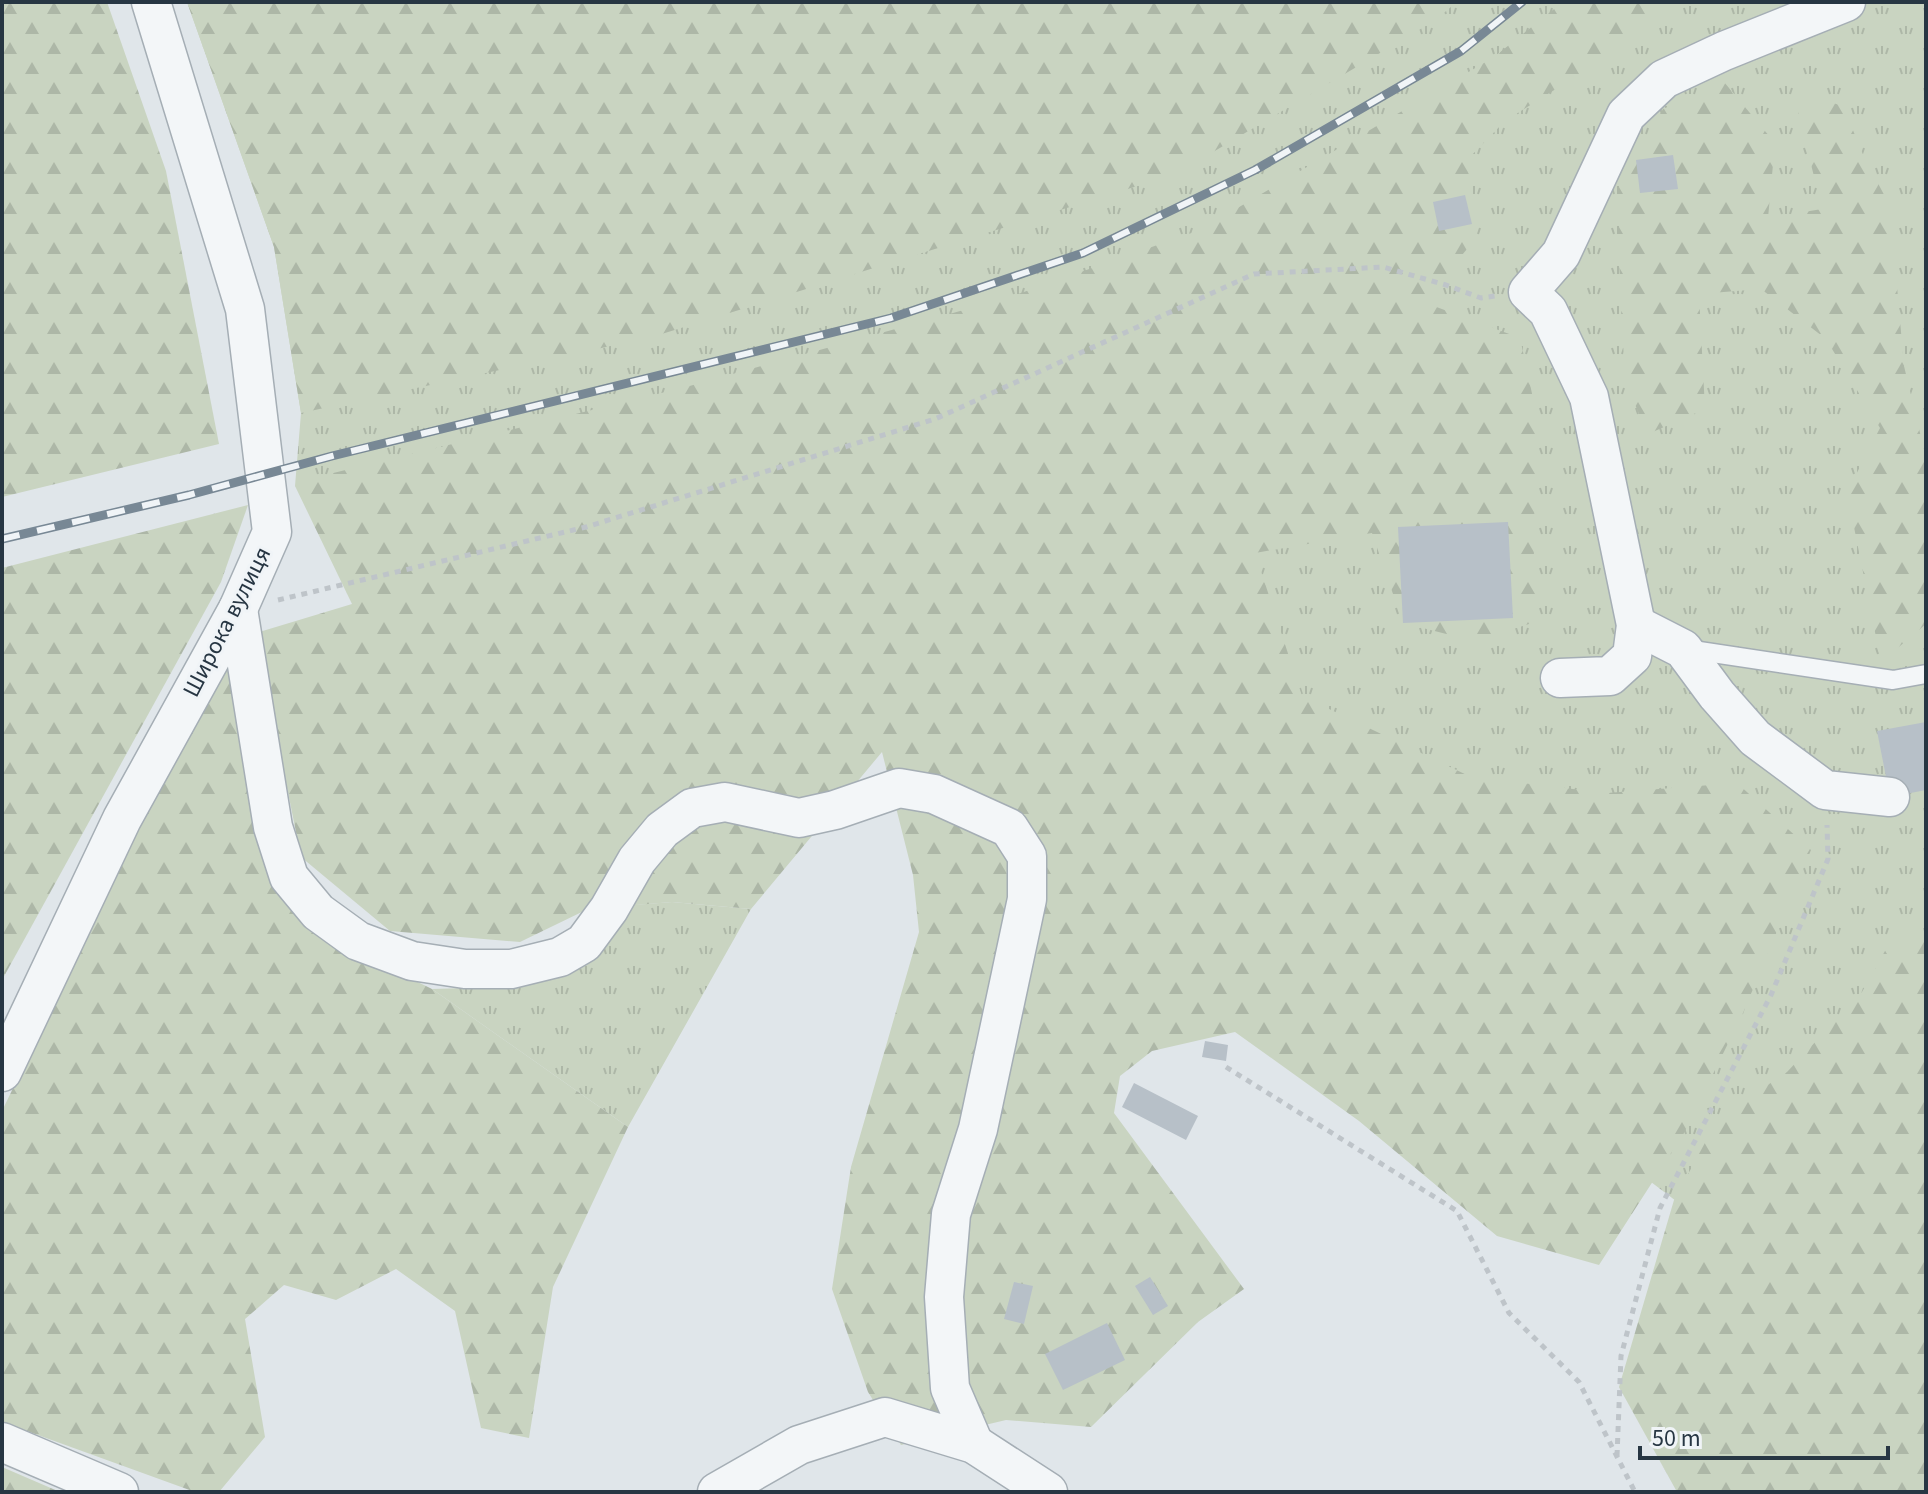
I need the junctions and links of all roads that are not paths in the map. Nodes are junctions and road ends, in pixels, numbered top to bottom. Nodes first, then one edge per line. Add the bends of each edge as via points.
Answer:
1 (151, 2) edge
2 (1846, 2) edge
3 (238, 609) junction
4 (1636, 625) junction
5 (1683, 649) junction
6 (1926, 674) edge
7 (1560, 678) dead end
8 (1890, 797) dead end
9 (2, 1072) edge
10 (2, 1442) edge
11 (974, 1444) junction
12 (119, 1492) edge
13 (717, 1492) edge
14 (1048, 1492) edge

1 - 3 street, Широка вулиця via 245,309 272,532
2 - 4 street via 1664,79 1626,115 1561,254 1528,292 1548,311 1589,397
3 - 9 street, Широка вулиця via 122,819
3 - 11 street via 273,827 289,877 318,912 358,941 412,961 511,969 560,957 584,943 637,860 662,830 692,808 725,802 799,818 899,788 934,794 1009,828 1027,856 1027,899 978,1129 951,1214 944,1297 950,1388
4 - 5 street
4 - 7 street via 1632,656 1610,676
5 - 6 lane via 1893,680
5 - 8 street via 1755,738 1825,790
10 - 12 street
11 - 13 street via 885,1417 799,1445
11 - 14 street

